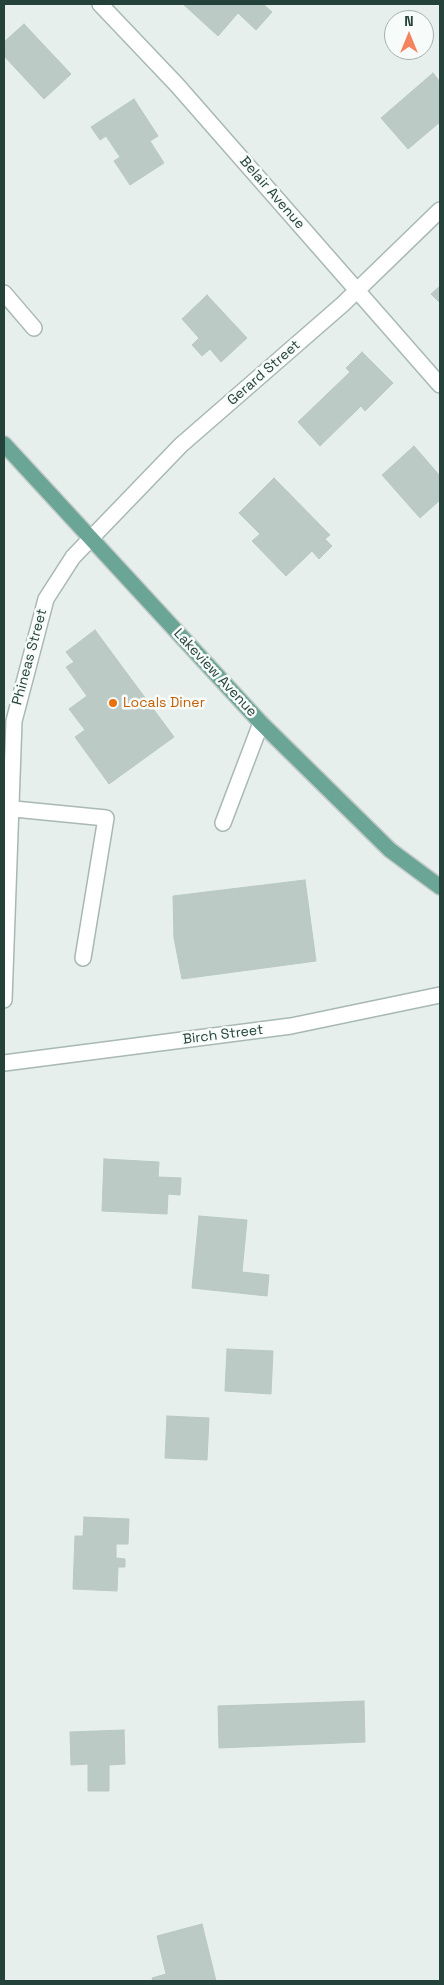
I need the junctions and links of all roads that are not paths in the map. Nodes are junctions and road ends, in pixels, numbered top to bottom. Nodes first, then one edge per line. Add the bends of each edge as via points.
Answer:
1 (100, 4) edge
2 (440, 210) edge
3 (358, 290) junction
4 (4, 293) edge
5 (34, 328) dead end
6 (440, 386) edge
7 (4, 444) edge
8 (90, 538) junction
9 (261, 723) junction
10 (7, 808) edge
11 (223, 823) dead end
12 (6, 862) edge
13 (440, 887) edge
14 (83, 958) dead end
15 (440, 995) edge
16 (4, 1000) edge
17 (4, 1063) edge

1 - 3 street, Belair Avenue via 177,85
2 - 3 street, Gerard Street
3 - 6 street, Belair Avenue
3 - 8 street, Gerard Street via 181,445
4 - 5 street
7 - 8 main road, Lakeview Avenue
8 - 9 main road, Lakeview Avenue
8 - 10 street, Phineas Street via 73,557 46,600 14,721
9 - 11 street
9 - 13 main road, Lakeview Avenue via 390,850
10 - 12 street, Phineas Street
10 - 14 street via 106,818
12 - 16 street, Phineas Street
15 - 17 street, Birch Street via 292,1026

